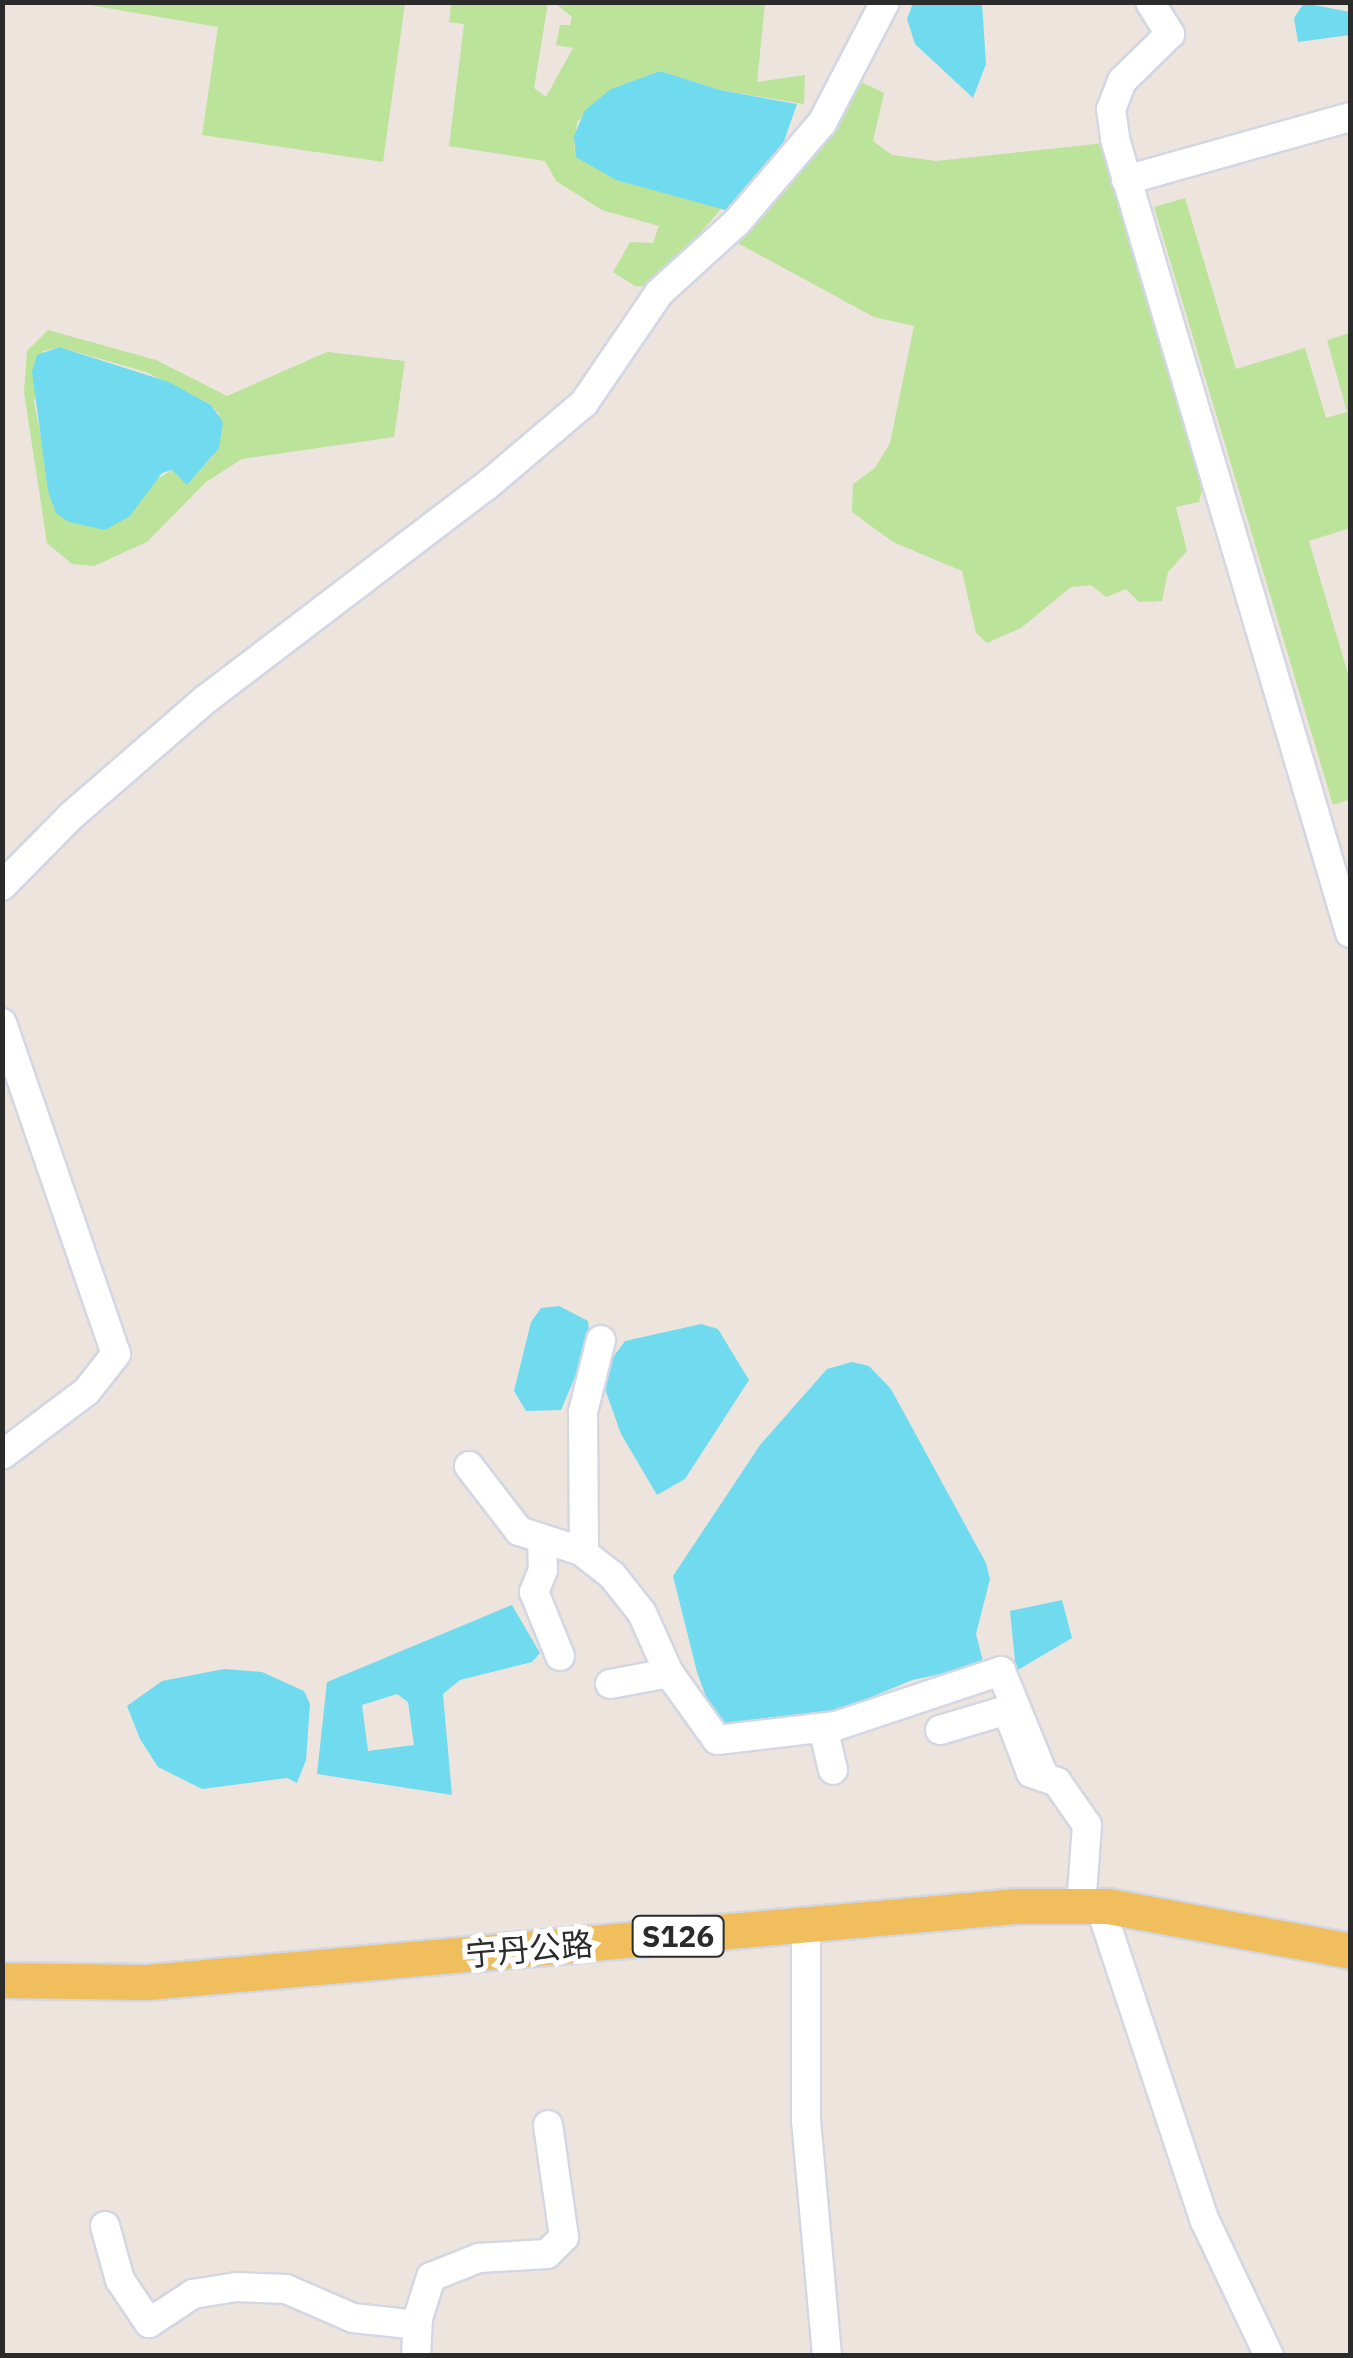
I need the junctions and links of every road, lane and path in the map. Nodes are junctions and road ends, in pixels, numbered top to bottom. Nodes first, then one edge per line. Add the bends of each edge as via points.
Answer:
1 (885, 2) edge
2 (1150, 2) edge
3 (1350, 117) edge
4 (1126, 180) junction
5 (2, 886) edge
6 (1350, 933) edge
7 (2, 1023) edge
8 (2, 1033) edge
9 (23, 1078) junction
10 (600, 1340) dead end
11 (2, 1455) edge
12 (469, 1466) dead end
13 (542, 1541) junction
14 (584, 1553) junction
15 (560, 1656) dead end
16 (668, 1673) junction
17 (610, 1684) dead end
18 (823, 1728) junction
19 (940, 1730) dead end
20 (833, 1770) dead end
21 (1043, 1774) junction
22 (1090, 1906) junction
23 (806, 1925) junction
24 (1350, 1952) edge
25 (2, 1980) edge
26 (548, 2125) dead end
27 (104, 2226) dead end
28 (418, 2325) junction
29 (416, 2356) edge
30 (827, 2356) edge
31 (1268, 2356) edge

1 - 5 street via 822,122 737,222 659,293 584,403 486,487 205,700
2 - 4 street via 1170,34 1122,81 1111,109
3 - 4 street
4 - 6 street
7 - 9 street
8 - 9 street
9 - 11 street via 116,1354 88,1391
10 - 14 street via 583,1412
12 - 13 street via 507,1519
13 - 14 street
13 - 15 street via 543,1570 534,1592
14 - 16 street via 642,1612
16 - 17 street
16 - 18 street via 716,1740
18 - 20 street
18 - 21 street via 1001,1671
19 - 21 street via 1007,1710 1031,1773
21 - 22 street via 1070,1794 1086,1825
22 - 23 main road, 宁丹公路 / S126
22 - 24 main road, 宁丹公路 / S126
22 - 31 street via 1205,2221
23 - 25 main road, 宁丹公路 / S126 via 146,1982
23 - 30 street via 806,2120
26 - 28 street via 567,2225 558,2247 547,2254 479,2258 432,2278
27 - 28 street via 120,2280 149,2323 193,2294 236,2286 286,2289 353,2318
28 - 29 street

